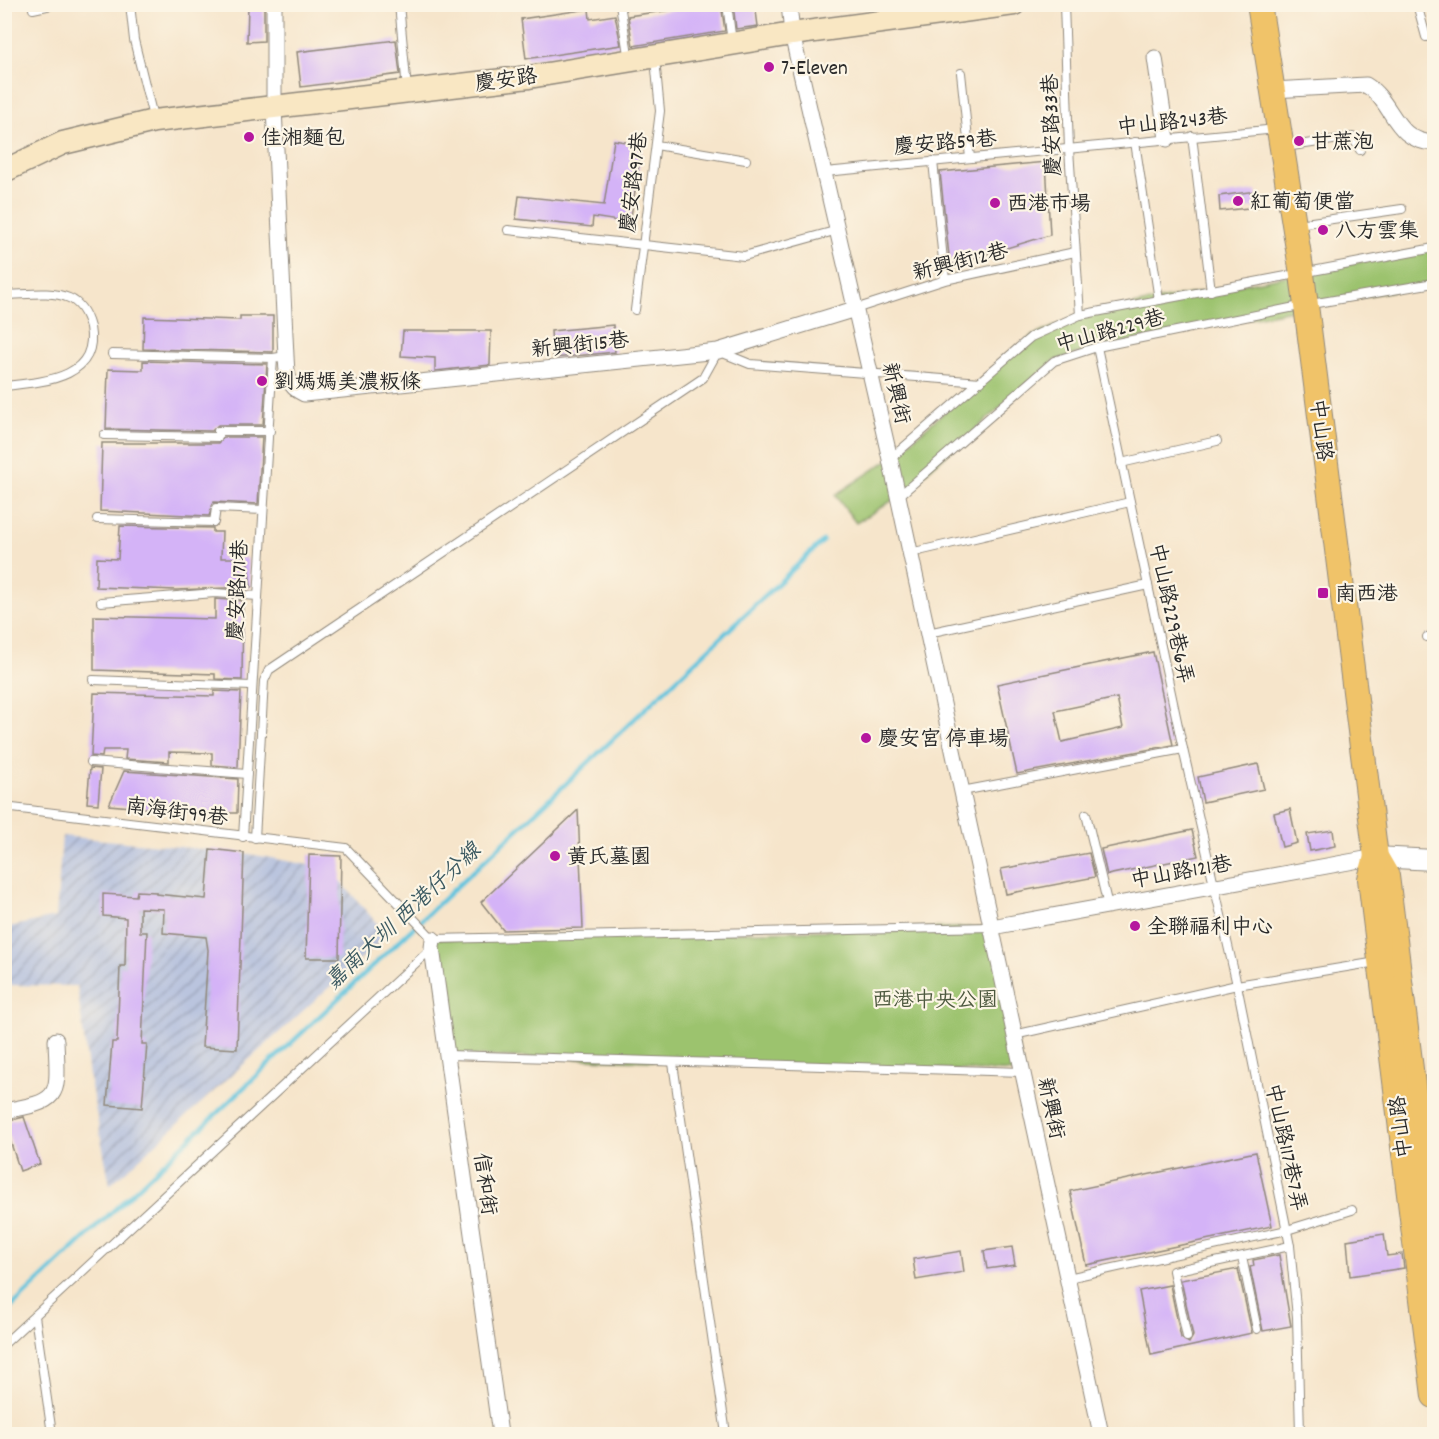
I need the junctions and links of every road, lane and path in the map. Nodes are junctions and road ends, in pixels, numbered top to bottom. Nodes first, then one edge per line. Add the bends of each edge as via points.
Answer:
1 (56, 4) edge
2 (130, 4) edge
3 (274, 4) edge
4 (399, 4) edge
5 (620, 4) edge
6 (727, 4) edge
7 (789, 4) edge
8 (1064, 4) edge
9 (1259, 4) edge
10 (1417, 4) edge
11 (1000, 5) edge
12 (33, 9) dead end
13 (792, 34) junction
14 (1426, 37) dead end
15 (732, 45) junction
16 (655, 58) junction
17 (1155, 58) dead end
18 (629, 61) junction
19 (961, 73) dead end
20 (1272, 90) junction
21 (407, 92) junction
22 (274, 108) junction
23 (154, 121) junction
24 (1192, 136) junction
25 (1279, 138) junction
26 (1167, 139) junction
27 (1135, 142) junction
28 (1434, 143) edge
29 (656, 145) junction
30 (1069, 149) junction
31 (1360, 150) dead end
32 (970, 158) junction
33 (746, 160) dead end
34 (933, 161) junction
35 (4, 171) edge
36 (825, 172) junction
37 (1402, 208) dead end
38 (1294, 225) junction
39 (508, 230) dead end
40 (838, 230) junction
41 (643, 244) junction
42 (1434, 248) edge
43 (1075, 252) junction
44 (1302, 274) junction
45 (945, 280) junction
46 (1434, 283) edge
47 (1211, 291) junction
48 (4, 295) edge
49 (1159, 300) junction
50 (1305, 305) junction
51 (855, 309) junction
52 (634, 310) dead end
53 (1080, 315) junction
54 (1097, 347) junction
55 (718, 351) junction
56 (112, 354) dead end
57 (279, 357) junction
58 (871, 372) junction
59 (288, 380) joint
60 (981, 382) junction
61 (4, 386) edge
62 (270, 431) junction
63 (104, 435) dead end
64 (1217, 441) dead end
65 (890, 459) junction
66 (1121, 463) junction
67 (898, 497) junction
68 (1130, 502) junction
69 (263, 510) junction
70 (97, 519) dead end
71 (910, 553) junction
72 (1148, 585) junction
73 (258, 596) junction
74 (101, 602) dead end
75 (928, 633) junction
76 (93, 680) dead end
77 (252, 686) junction
78 (1183, 749) junction
79 (91, 762) dead end
80 (247, 774) junction
81 (962, 791) junction
82 (4, 807) edge
83 (1086, 814) dead end
84 (243, 837) junction
85 (255, 838) junction
86 (1376, 857) junction
87 (1434, 860) edge
88 (1215, 886) junction
89 (1108, 906) junction
90 (993, 927) junction
91 (433, 943) junction
92 (1380, 962) junction
93 (1237, 985) junction
94 (1014, 1035) junction
95 (56, 1040) dead end
96 (448, 1055) junction
97 (673, 1063) junction
98 (1023, 1072) junction
99 (4, 1111) edge
100 (1417, 1194) junction
101 (1352, 1210) dead end
102 (1287, 1230) junction
103 (1290, 1246) junction
104 (1434, 1254) edge
105 (1242, 1257) junction
106 (1068, 1278) junction
107 (35, 1316) junction
108 (1257, 1329) dead end
109 (1187, 1337) dead end
110 (4, 1344) edge
111 (1434, 1396) edge
112 (52, 1434) edge
113 (500, 1434) edge
114 (726, 1434) edge
115 (1101, 1434) edge
116 (1300, 1434) edge

1 - 12 lane
2 - 23 lane via 134,40
3 - 22 street, 慶安路171巷
4 - 21 lane
5 - 18 lane
6 - 15 lane
7 - 13 street, 新興街
8 - 30 lane, 慶安路33巷
9 - 20 main road, 中山路
10 - 14 lane
11 - 13 main road, 慶安路
13 - 15 main road, 慶安路
13 - 36 street, 新興街
15 - 16 main road, 慶安路
16 - 18 main road, 慶安路
16 - 29 lane, 慶安路97巷 via 660,111
17 - 26 street
18 - 21 main road, 慶安路
19 - 32 lane
20 - 25 main road, 中山路
20 - 28 street via 1366,85 1378,92 1401,131
21 - 22 main road, 慶安路
22 - 23 main road, 慶安路
22 - 57 street, 慶安路171巷
23 - 35 main road, 慶安路 via 63,142
24 - 25 lane, 中山路243巷
24 - 26 lane, 中山路243巷
24 - 47 lane
25 - 31 lane, 中山路243巷 via 1353,136
25 - 38 main road, 中山路
26 - 27 lane, 中山路243巷
27 - 30 lane, 中山路243巷
27 - 49 lane
29 - 33 lane
29 - 41 lane, 慶安路97巷
30 - 32 lane, 慶安路59巷
30 - 43 lane, 慶安路33巷
32 - 34 lane, 慶安路59巷
34 - 36 lane, 慶安路59巷
34 - 45 lane
36 - 40 street, 新興街
37 - 38 lane
38 - 44 main road, 中山路
39 - 41 lane
40 - 41 lane via 744,256
40 - 51 street, 新興街
41 - 52 lane, 慶安路97巷
42 - 44 lane
43 - 45 lane, 新興街12巷
43 - 53 lane, 慶安路33巷
44 - 47 lane
44 - 50 main road, 中山路
45 - 51 lane, 新興街12巷
46 - 50 lane, 中山路229巷
47 - 49 lane
48 - 61 lane via 59,295 72,299 88,318 92,342 70,374 54,381
49 - 53 lane
50 - 54 lane, 中山路229巷
50 - 86 main road, 中山路
51 - 55 street, 新興街15巷
51 - 58 street, 新興街
53 - 60 lane via 1031,336
54 - 66 lane, 中山路229巷6弄
54 - 67 lane, 中山路229巷 via 1054,361
55 - 58 lane via 750,364
55 - 59 street, 新興街15巷 via 304,394
55 - 85 lane via 703,378 269,670 264,681
56 - 57 lane
57 - 59 street, 慶安路171巷
57 - 62 lane, 慶安路171巷
58 - 60 lane
58 - 65 street, 新興街
60 - 65 lane
62 - 63 lane via 218,431 218,437
62 - 69 lane, 慶安路171巷
64 - 66 lane
65 - 67 street, 新興街
66 - 68 lane, 中山路229巷6弄
67 - 71 street, 新興街
68 - 71 lane
68 - 72 lane, 中山路229巷6弄
69 - 70 lane via 216,508 214,522
69 - 73 lane, 慶安路171巷
71 - 75 street, 新興街
72 - 75 lane
72 - 78 lane, 中山路229巷6弄
73 - 74 lane via 215,593
73 - 77 lane, 慶安路171巷
75 - 81 street, 新興街
76 - 77 lane
77 - 80 lane, 慶安路171巷
78 - 81 lane
78 - 88 lane, 中山路229巷6弄
79 - 80 lane
80 - 84 lane, 慶安路171巷
81 - 90 street, 新興街
82 - 84 lane, 南海街99巷
83 - 89 lane
84 - 85 lane, 南海街99巷
85 - 91 lane, 南海街99巷 via 346,848
86 - 87 street
86 - 88 street, 中山路121巷
86 - 92 main road, 中山路 via 1370,879
86 - 100 main road, 中山路 via 1387,876
88 - 89 street, 中山路121巷
88 - 93 lane, 中山路117巷7弄
89 - 90 street, 中山路121巷
90 - 91 lane
90 - 94 street, 新興街
91 - 96 street, 信和街
91 - 107 lane
92 - 93 lane
92 - 100 main road, 中山路
93 - 94 lane
93 - 102 lane, 中山路117巷7弄
94 - 98 street, 新興街
95 - 99 street via 57,1082 52,1097 40,1105
96 - 97 lane
96 - 113 street, 信和街
97 - 98 lane
97 - 114 lane
98 - 106 street, 新興街
100 - 104 main road, 中山路
100 - 111 main road, 中山路
101 - 102 lane
102 - 103 lane, 中山路117巷7弄
102 - 106 lane
103 - 105 lane
103 - 116 lane, 中山路117巷7弄 via 1297,1317
105 - 108 lane
105 - 109 lane via 1173,1271
106 - 115 street, 新興街
107 - 110 lane
107 - 112 lane

